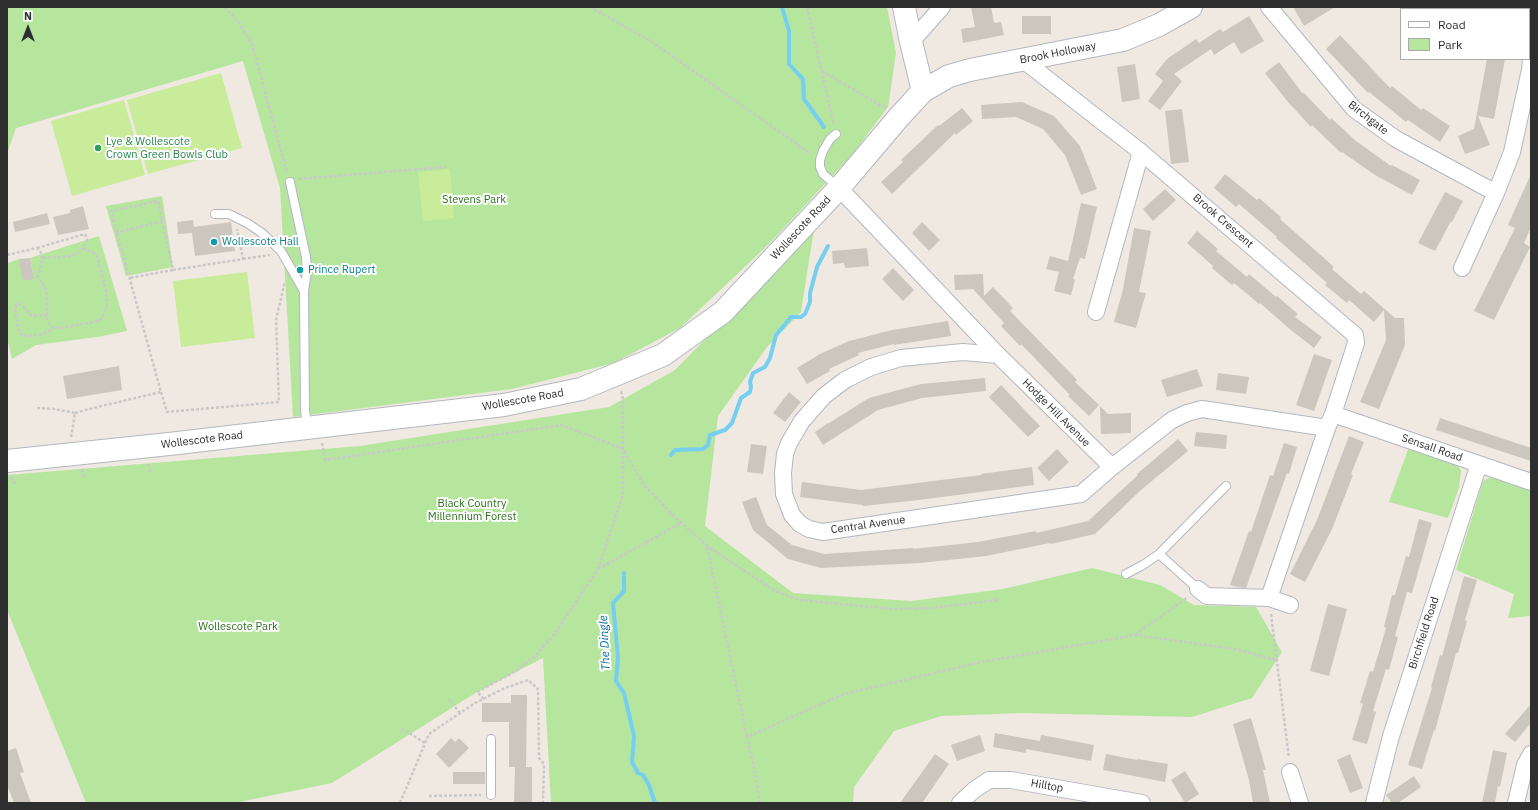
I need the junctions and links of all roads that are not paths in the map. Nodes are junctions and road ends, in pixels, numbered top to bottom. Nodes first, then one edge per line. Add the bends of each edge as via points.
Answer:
1 (904, 7) edge
2 (942, 7) edge
3 (1191, 7) edge
4 (1269, 7) edge
5 (911, 42) junction
6 (1531, 59) edge
7 (1023, 60) junction
8 (923, 91) junction
9 (833, 132) road end
10 (1141, 152) junction
11 (289, 181) road end
12 (839, 188) junction
13 (1496, 193) junction
14 (215, 214) dead end
15 (1462, 268) dead end
16 (304, 292) junction
17 (1096, 312) dead end
18 (998, 355) junction
19 (1330, 421) junction
20 (307, 428) junction
21 (7, 461) edge
22 (1479, 464) junction
23 (1112, 467) junction
24 (1531, 482) edge
25 (1226, 486) dead end
26 (1159, 554) junction
27 (1126, 574) dead end
28 (1198, 589) joint
29 (1269, 598) junction
30 (1290, 605) dead end
31 (491, 739) dead end
32 (1531, 754) edge
33 (1290, 772) road end
34 (491, 795) road end
35 (960, 803) edge
36 (1142, 803) edge
37 (1300, 803) edge
38 (1374, 803) edge
39 (1516, 803) edge

1 - 5 street
2 - 5 street
3 - 7 street, Brook Holloway via 1123,40
4 - 13 street, Birchgate via 1354,109 1396,139
5 - 8 street
6 - 13 street via 1512,152
7 - 8 street, Brook Holloway via 949,76
7 - 10 street, Brook Crescent
8 - 12 street, Wollescote Road
9 - 12 lane via 823,151 820,167 823,174
10 - 17 street via 1093,293
10 - 19 street, Brook Crescent via 1355,335 1356,343
11 - 16 lane via 306,257
12 - 18 street, Hodge Hill Avenue
12 - 20 street, Wollescote Road via 723,312 663,355 581,389 504,405
13 - 15 street
14 - 16 lane via 229,214 262,233 282,253
16 - 20 lane
18 - 23 street, Hodge Hill Avenue
18 - 23 street, Central Avenue via 963,352 901,358 871,367 845,380 824,396 802,421 785,454 784,494 792,515 809,530 823,532 1081,494
19 - 22 street, Sensall Road
19 - 23 street via 1202,409 1172,420
19 - 29 street, Brook Crescent
20 - 21 street, Wollescote Road
22 - 24 street, Sensall Road
22 - 38 street, Birchfield Road via 1391,736
25 - 26 lane
26 - 27 lane
26 - 28 lane
28 - 29 street via 1207,596
29 - 30 street
31 - 34 lane
32 - 39 street via 1525,765
33 - 37 street
35 - 36 street, Hilltop via 989,780 1011,780

